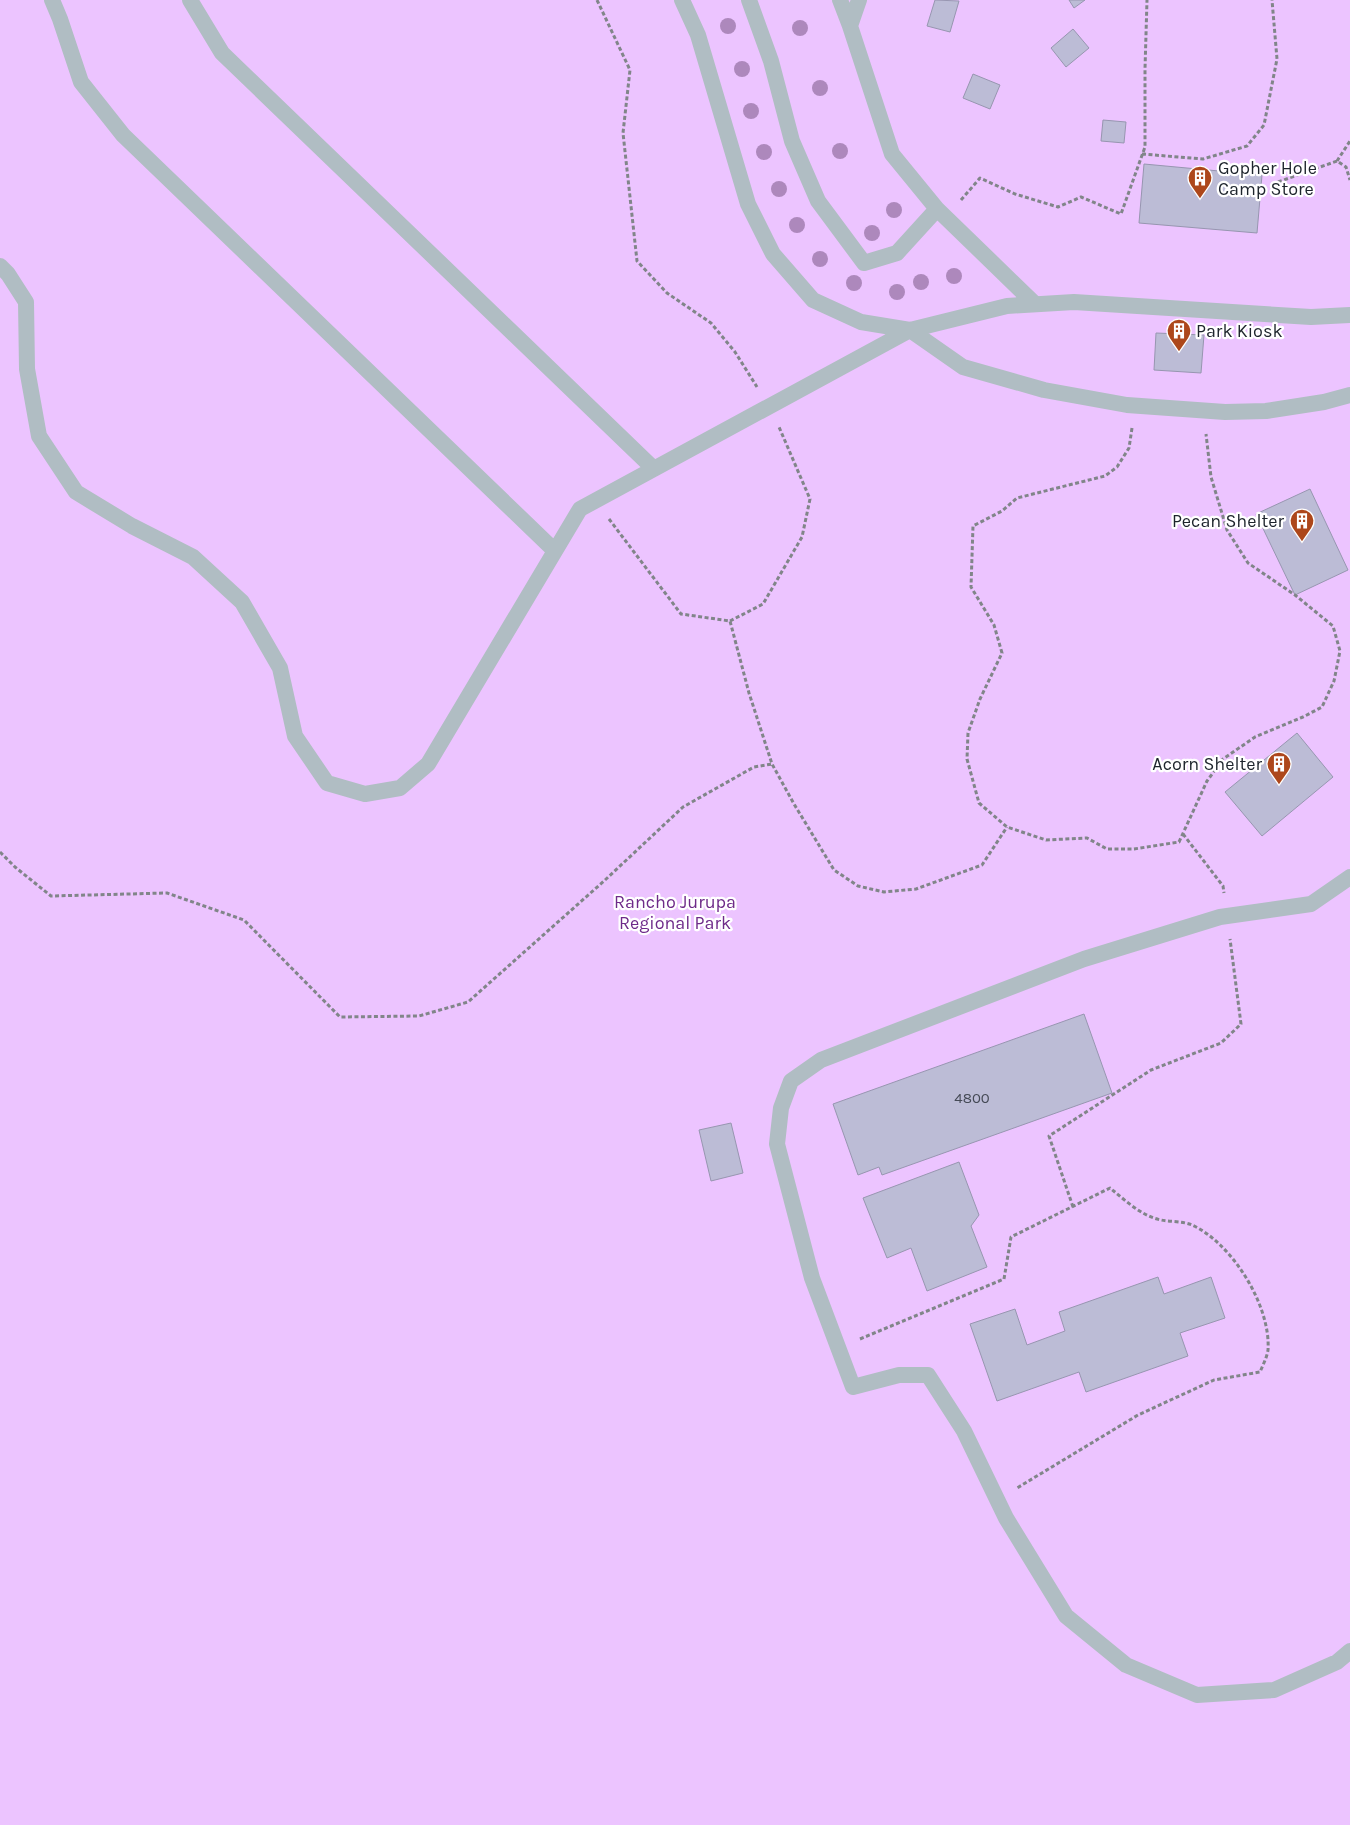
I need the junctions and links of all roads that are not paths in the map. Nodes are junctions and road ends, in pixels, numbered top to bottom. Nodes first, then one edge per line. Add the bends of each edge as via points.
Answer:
1 (52, 0) edge
2 (190, 0) edge
3 (682, 0) edge
4 (749, 0) edge
5 (840, 0) edge
6 (859, 0) edge
7 (850, 26) junction
8 (937, 210) junction
9 (0, 266) edge
10 (1035, 304) junction
11 (1350, 315) edge
12 (910, 330) junction
13 (1350, 395) edge
14 (654, 469) junction
15 (555, 551) junction
16 (1350, 877) edge
17 (1350, 1651) edge

1 - 15 lane via 81,82 123,135
2 - 14 lane via 222,53
3 - 12 lane via 698,35 748,204 774,254 813,300 861,322
4 - 8 lane via 771,61 792,140 818,201 864,263 897,254
5 - 7 lane
6 - 7 lane
7 - 8 lane via 892,154
8 - 10 lane
9 - 15 lane via 26,302 27,369 39,436 76,492 132,526 193,557 242,602 280,668 295,736 327,782 365,794 400,788 428,764
10 - 11 lane via 1074,302 1312,317
10 - 12 lane via 1007,306
12 - 13 lane via 963,367 1044,390 1135,405 1225,412 1266,411
12 - 14 lane
14 - 15 lane via 580,509
16 - 17 lane via 1311,904 1220,917 1084,959 822,1060 791,1082 781,1108 777,1144 812,1278 853,1387 899,1375 928,1375 964,1431 997,1500 1066,1616 1126,1665 1197,1694 1274,1690 1337,1662

